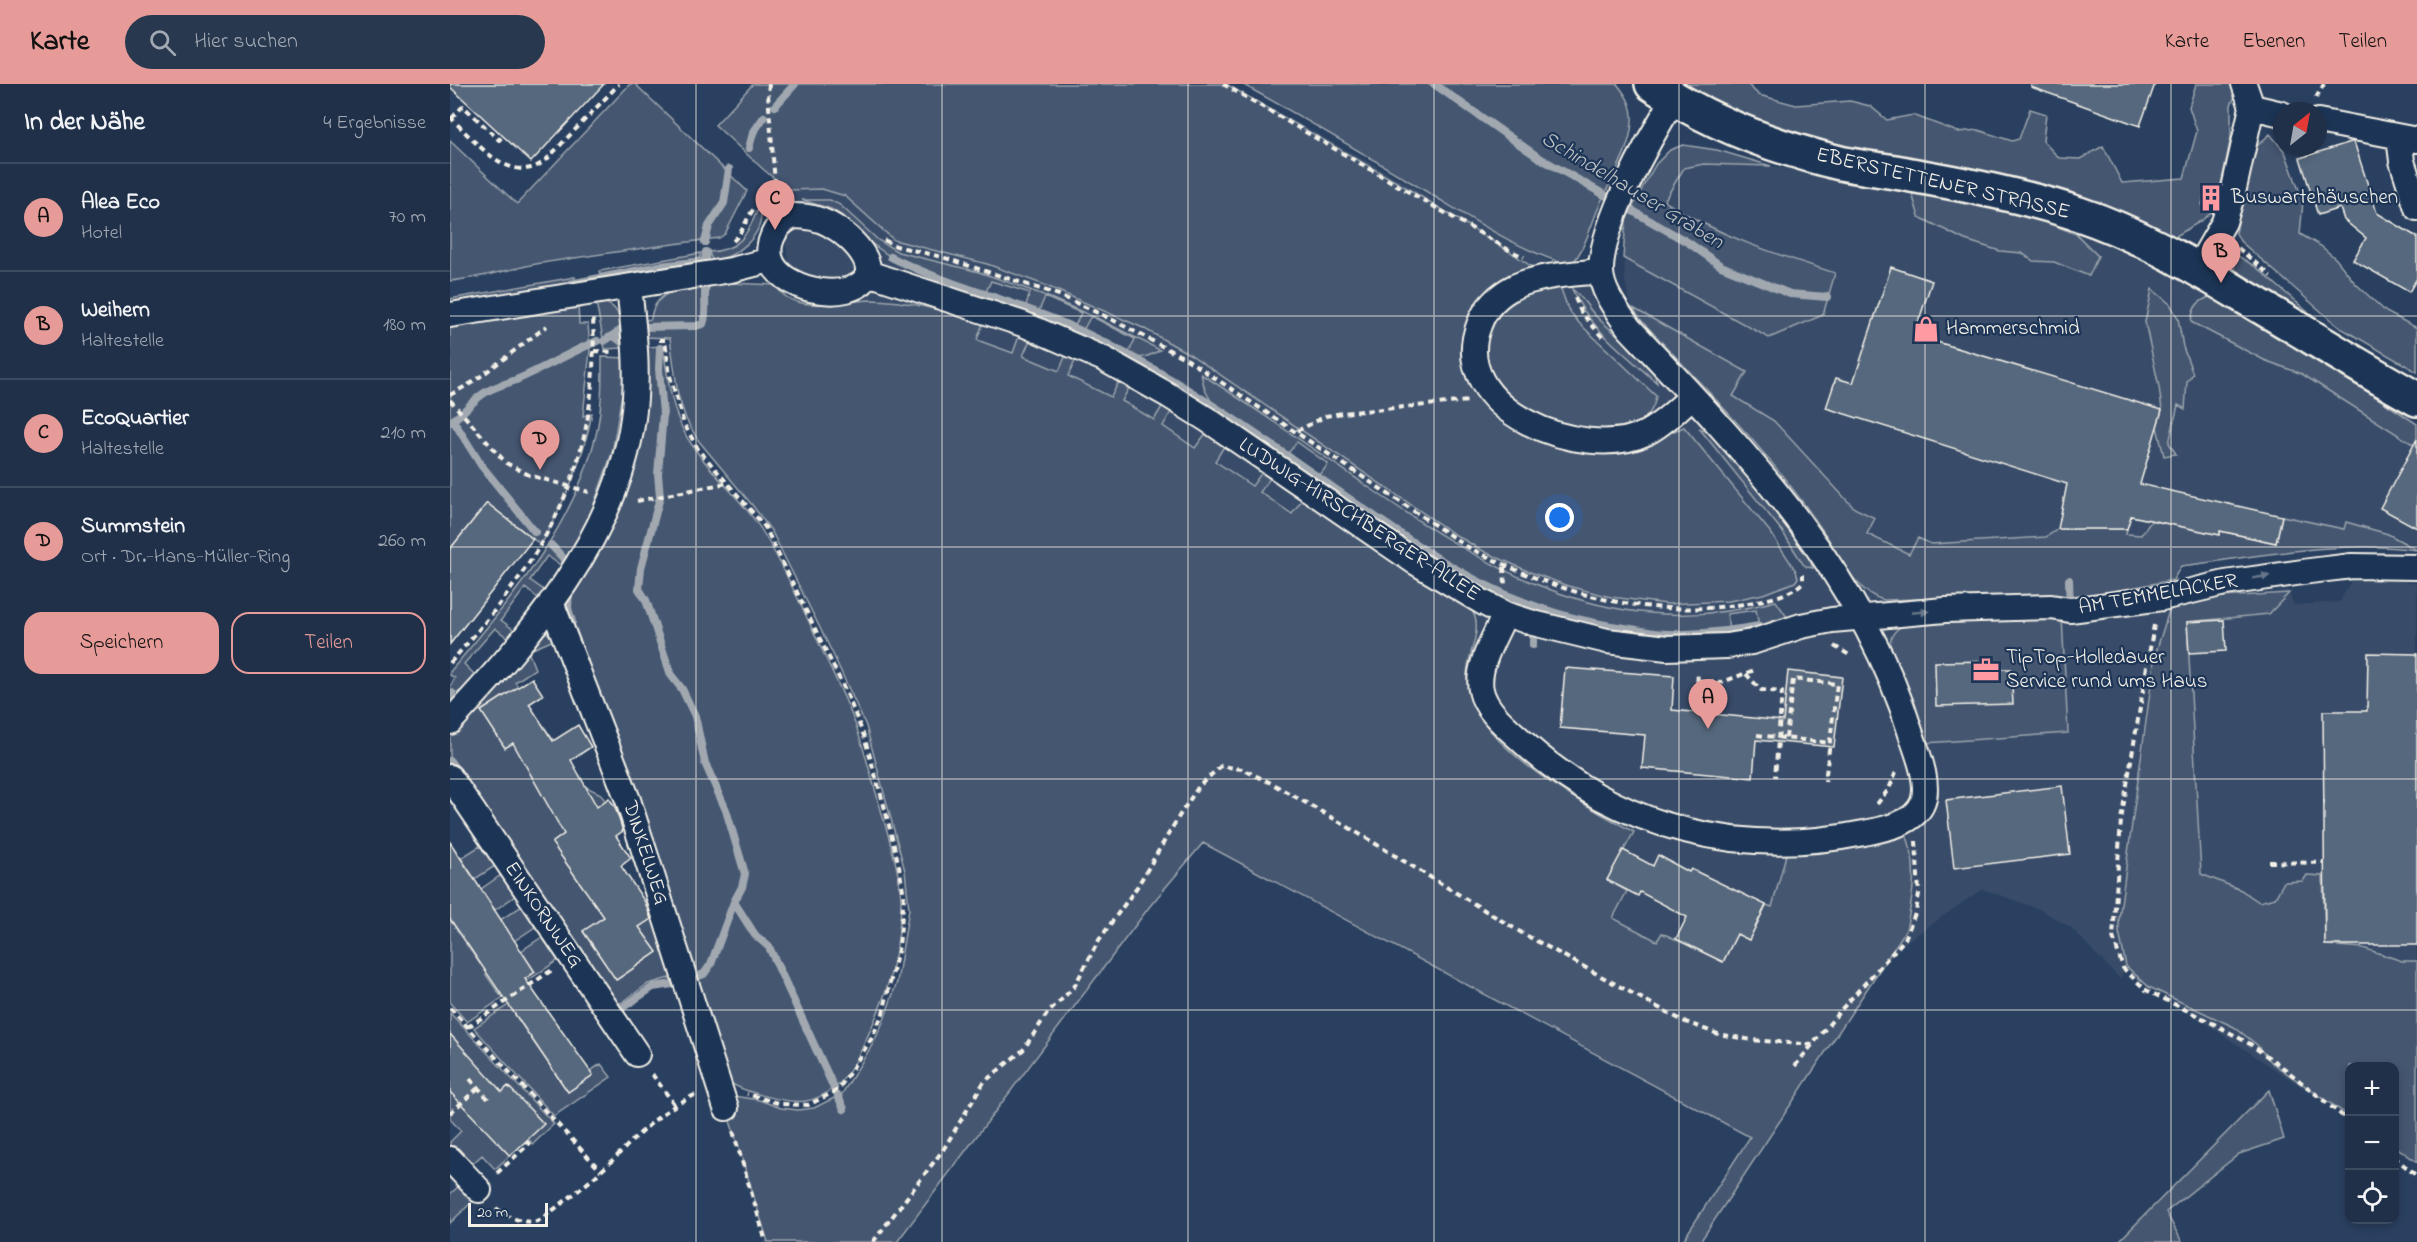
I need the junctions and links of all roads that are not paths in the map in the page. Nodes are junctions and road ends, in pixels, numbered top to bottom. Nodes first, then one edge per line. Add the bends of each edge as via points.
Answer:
1 (2244, 84) edge
2 (1663, 91) edge
3 (2252, 107) junction
4 (2273, 112) edge
5 (2327, 123) edge
6 (2408, 139) edge
7 (2417, 208) edge
8 (770, 260) junction
9 (2197, 268) junction
10 (1601, 271) junction
11 (868, 273) junction
12 (628, 286) junction
13 (450, 315) edge
14 (1692, 396) junction
15 (2417, 399) edge
16 (2417, 567) edge
17 (551, 602) junction
18 (1505, 614) junction
19 (1862, 618) junction
20 (451, 719) edge
21 (450, 777) edge
22 (637, 1054) road end
23 (723, 1098) road end
24 (450, 1159) edge
25 (479, 1190) road end

1 - 3 street
2 - 9 main road, EBERSTETTENER STRASSE via 1718,121 1782,146 1840,163 1981,188 2081,215
2 - 10 street via 1607,233
3 - 4 street
3 - 9 street via 2229,207
5 - 6 street
6 - 7 street via 2402,160
8 - 11 street via 791,281 817,291 853,288
8 - 11 street via 769,246 776,230 787,219 800,216 820,220 842,232 866,258
8 - 12 street
9 - 15 main road, EBERSTETTENER STRASSE
10 - 14 street via 1608,295 1629,328
10 - 14 street via 1516,286 1502,294 1483,316 1474,343 1479,375 1488,390 1518,418 1538,428 1576,438 1614,440 1645,433
11 - 18 street, LUDWIG-HIRSCHBERGER-ALLEE via 1023,324 1104,360 1208,420 1415,562
12 - 13 street
12 - 17 street via 637,374 633,419 611,498 589,543
14 - 19 street via 1752,461 1798,520
19 -> 16 street, AM TEMMELACKER via 1945,610 2070,610 2310,571 2352,566
17 - 20 street
17 - 23 street, DINKELWEG via 628,800
18 - 19 street, LUDWIG-HIRSCHBERGER-ALLEE via 1576,635 1667,648 1752,642 1832,620
18 - 19 street via 1481,674 1480,687 1483,698 1506,726 1541,757 1623,810 1665,826 1715,838 1768,843 1846,837 1885,829 1915,813 1923,802 1924,782 1914,742 1891,675
21 - 22 street, EINKORNWEG
24 - 25 street

